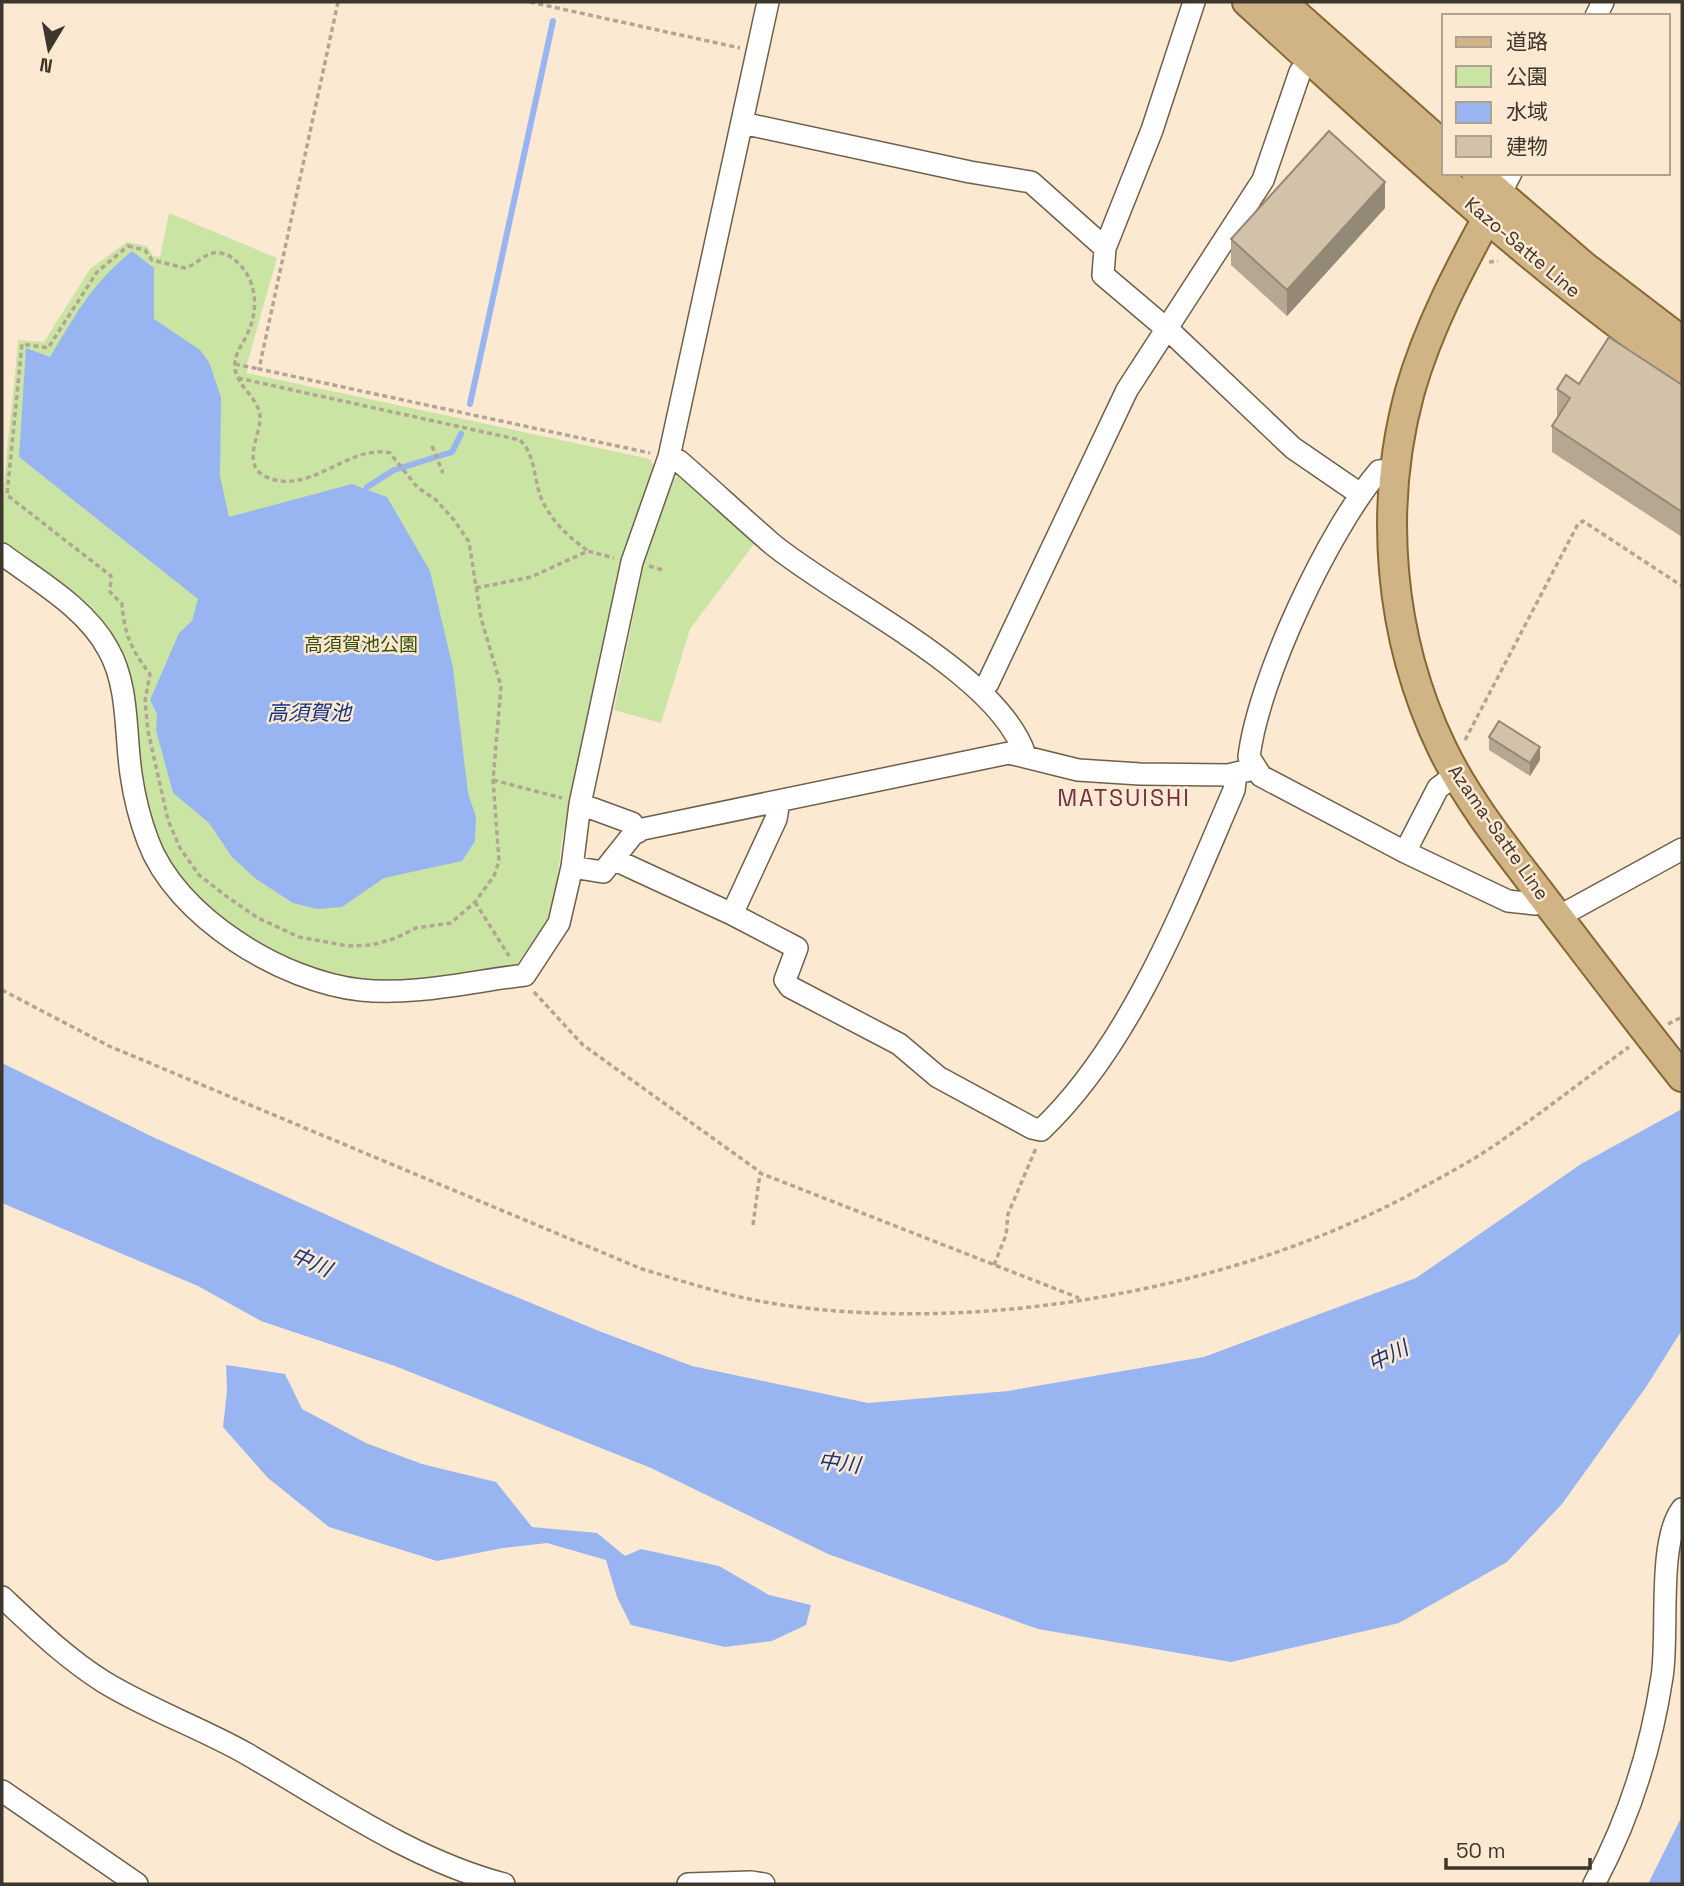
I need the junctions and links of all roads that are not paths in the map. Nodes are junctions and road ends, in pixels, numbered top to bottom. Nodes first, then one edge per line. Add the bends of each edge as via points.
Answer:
1 (768, 2) edge
2 (1194, 2) edge
3 (1247, 2) edge
4 (1282, 2) edge
5 (1300, 72) dead end
6 (742, 123) junction
7 (1442, 144) edge
8 (1482, 175) edge
9 (1505, 183) edge
10 (1487, 218) junction
11 (1105, 248) junction
12 (1166, 331) junction
13 (1682, 341) edge
14 (1682, 371) edge
15 (669, 457) junction
16 (1395, 470) junction
17 (1360, 494) junction
18 (2, 554) edge
19 (981, 691) junction
20 (1025, 755) junction
21 (1453, 767) junction
22 (1245, 771) junction
23 (779, 802) junction
24 (580, 804) junction
25 (638, 832) junction
26 (1682, 849) edge
27 (1405, 852) junction
28 (613, 859) junction
29 (572, 867) junction
30 (1552, 909) junction
31 (732, 914) junction
32 (1682, 1077) edge
33 (1682, 1509) edge
34 (2, 1597) edge
35 (2, 1791) edge
36 (137, 1884) edge
37 (504, 1884) edge
38 (688, 1884) edge
39 (764, 1884) edge
40 (1594, 1884) edge

1 - 6 street
2 - 11 street via 1152,130
3 - 10 main road, Kazo-Satte Line
4 - 7 main road
5 - 12 street via 1263,180
6 - 11 street via 1031,182
6 - 15 street
8 - 9 main road, Kazo-Satte Line
9 - 10 main road, Azama-Satte Line
9 - 13 main road, Kazo-Satte Line via 1585,267
10 - 14 main road, Kazo-Satte Line
10 - 16 main road, Azama-Satte Line via 1426,344 1410,391
11 - 12 street via 1103,275
12 - 17 street via 1293,447
12 - 19 street via 1127,390
15 - 19 street via 771,543
15 - 24 street via 632,562
16 - 17 street via 1379,471
16 - 21 main road, Azama-Satte Line via 1392,556 1398,601 1420,695
17 - 22 street via 1278,657
18 - 29 street via 61,598 109,650 118,672 131,775 148,842 172,884 232,938 301,975 364,991 520,971 559,923
19 - 20 street via 1020,738
20 - 22 street via 1078,770
20 - 23 street via 1009,753
21 - 27 street
21 - 30 main road, Azama-Satte Line via 1476,807
22 - 27 street
22 - 31 street via 1142,992 1077,1091 1041,1130 939,1077 899,1044 790,987 785,980 797,948
23 - 25 street
23 - 31 street via 776,819
24 - 25 street via 632,823
24 - 29 street
25 - 28 street
26 - 30 street
27 - 30 street via 1508,901
28 - 29 street via 603,872
28 - 31 street
30 - 32 main road, Azama-Satte Line
33 - 40 street via 1670,1552 1663,1674 1652,1728 1626,1813
34 - 37 street via 59,1650 105,1682 232,1746 443,1863
35 - 36 street
38 - 39 street

